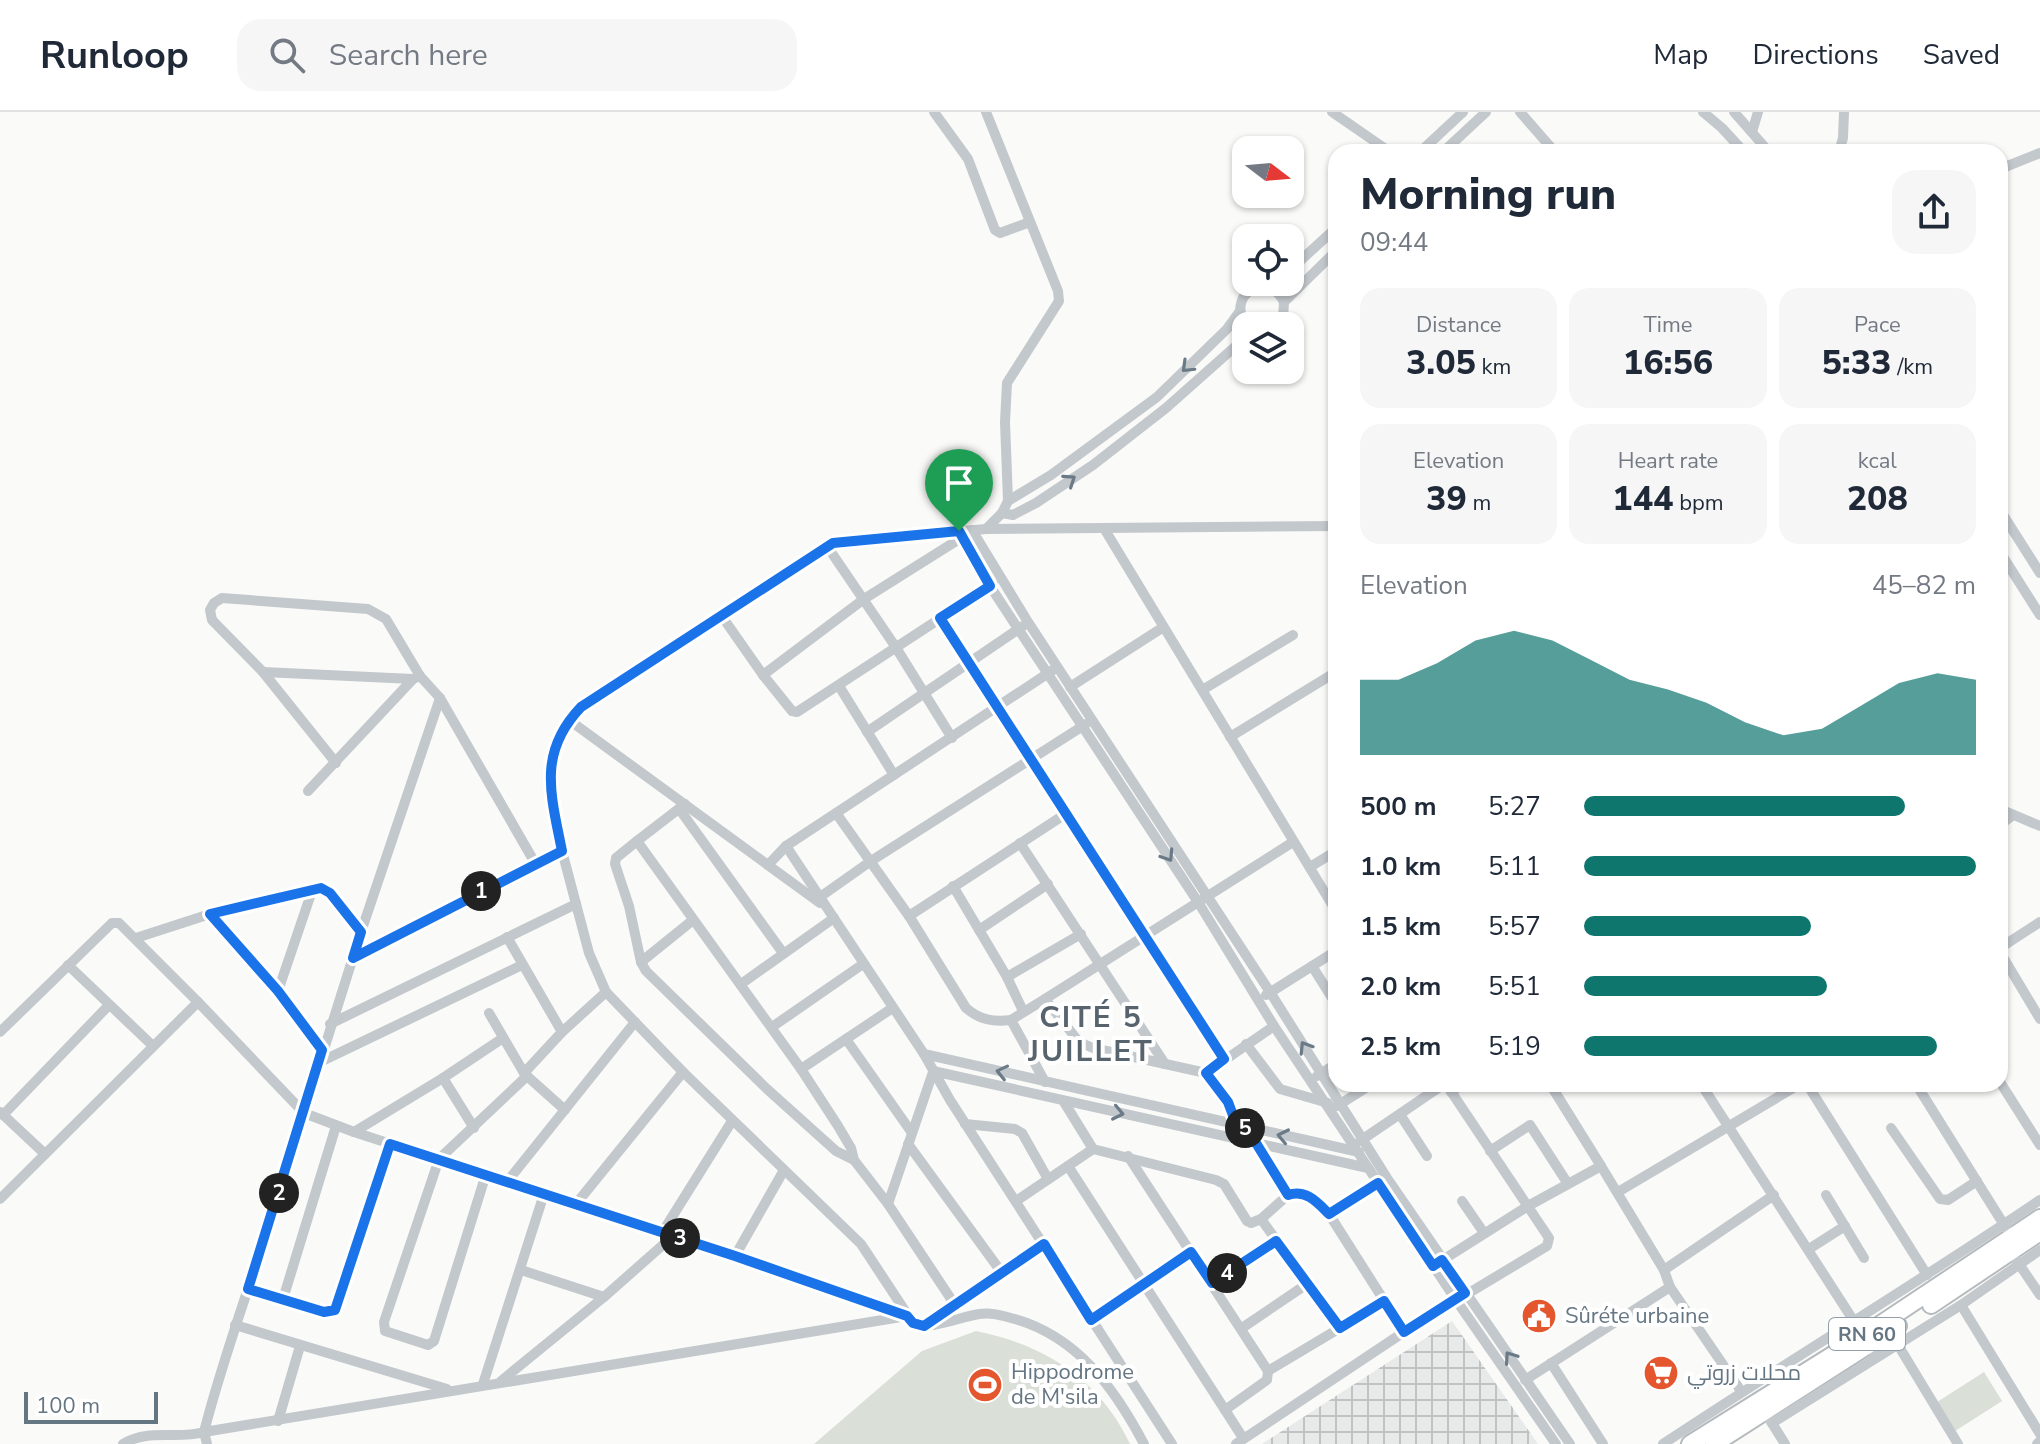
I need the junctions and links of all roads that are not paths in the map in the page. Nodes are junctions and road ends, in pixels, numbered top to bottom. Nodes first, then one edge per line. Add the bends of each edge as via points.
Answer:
1 (934, 112) edge
2 (986, 112) edge
3 (1332, 112) edge
4 (1463, 112) edge
5 (1486, 112) edge
6 (1520, 112) edge
7 (1703, 112) edge
8 (1734, 112) edge
9 (1758, 112) edge
10 (1844, 112) edge
11 (1752, 132) junction
12 (1378, 144) edge
13 (1429, 144) edge
14 (1452, 144) edge
15 (1548, 144) edge
16 (1737, 144) edge
17 (1762, 144) edge
18 (1841, 144) edge
19 (2040, 153) edge
20 (2008, 166) edge
21 (1030, 222) junction
22 (1328, 235) edge
23 (1304, 257) edge
24 (1328, 259) edge
25 (1245, 296) edge
26 (1280, 296) edge
27 (1284, 302) junction
28 (1240, 311) joint
29 (1283, 312) edge
30 (1232, 349) edge
31 (1008, 501) junction
32 (1002, 513) junction
33 (2008, 523) edge
34 (1328, 526) edge
35 (986, 529) junction
36 (972, 530) junction
37 (1105, 530) junction
38 (960, 535) junction
39 (827, 546) junction
40 (2008, 565) edge
41 (2040, 573) edge
42 (1001, 578) junction
43 (990, 586) junction
44 (864, 599) junction
45 (721, 615) junction
46 (2040, 615) edge
47 (940, 618) junction
48 (1028, 622) junction
49 (1162, 628) junction
50 (1018, 629) junction
51 (1293, 635) dead end
52 (895, 646) junction
53 (967, 663) junction
54 (1052, 671) junction
55 (263, 672) junction
56 (763, 675) junction
57 (1328, 677) edge
58 (417, 678) junction
59 (839, 686) junction
60 (1070, 687) junction
61 (1204, 689) junction
62 (923, 692) junction
63 (440, 698) junction
64 (997, 707) junction
65 (569, 720) junction
66 (1087, 723) junction
67 (867, 732) junction
68 (1230, 737) junction
69 (952, 738) junction
70 (1031, 758) junction
71 (336, 763) junction
72 (894, 775) junction
73 (308, 791) dead end
74 (683, 807) junction
75 (836, 813) junction
76 (1067, 813) junction
77 (2008, 813) edge
78 (2013, 815) junction
79 (2008, 819) edge
80 (2040, 826) edge
81 (637, 841) junction
82 (1293, 842) junction
83 (1020, 843) junction
84 (786, 846) junction
85 (562, 851) junction
86 (1328, 856) edge
87 (871, 861) junction
88 (535, 863) junction
89 (768, 865) junction
90 (1310, 867) junction
91 (1048, 884) junction
92 (953, 886) junction
93 (313, 888) junction
94 (1328, 897) edge
95 (1202, 898) junction
96 (822, 902) junction
97 (576, 904) junction
98 (210, 914) junction
99 (909, 916) junction
100 (834, 918) junction
101 (693, 920) junction
102 (2040, 922) edge
103 (979, 930) junction
104 (361, 932) junction
105 (1081, 934) junction
106 (507, 937) junction
107 (1144, 937) junction
108 (136, 938) junction
109 (2008, 944) edge
110 (783, 953) junction
111 (1328, 956) edge
112 (353, 958) junction
113 (641, 962) junction
114 (1100, 963) junction
115 (863, 964) junction
116 (2008, 964) edge
117 (68, 965) junction
118 (522, 965) junction
119 (1312, 966) junction
120 (1007, 977) junction
121 (741, 984) junction
122 (278, 991) junction
123 (1328, 991) edge
124 (606, 992) junction
125 (1270, 992) junction
126 (1045, 999) junction
127 (1258, 1000) junction
128 (198, 1002) junction
129 (109, 1005) junction
130 (891, 1009) junction
131 (1023, 1011) junction
132 (489, 1013) dead end
133 (2040, 1019) edge
134 (1011, 1020) junction
135 (635, 1022) junction
136 (330, 1024) junction
137 (1274, 1026) junction
138 (772, 1027) junction
139 (0, 1032) edge
140 (562, 1032) junction
141 (503, 1038) junction
142 (846, 1039) junction
143 (1246, 1044) junction
144 (153, 1046) junction
145 (322, 1050) junction
146 (924, 1054) junction
147 (1224, 1059) junction
148 (318, 1063) junction
149 (1165, 1064) junction
150 (801, 1069) junction
151 (1328, 1069) edge
152 (933, 1071) junction
153 (683, 1072) junction
154 (1206, 1073) junction
155 (525, 1074) junction
156 (1317, 1076) junction
157 (443, 1078) junction
158 (1049, 1082) junction
159 (1358, 1092) edge
160 (1439, 1092) edge
161 (1450, 1092) edge
162 (1555, 1092) edge
163 (1706, 1092) edge
164 (1786, 1092) edge
165 (1812, 1092) edge
166 (1921, 1092) edge
167 (2006, 1092) edge
168 (1050, 1098) junction
169 (1064, 1102) junction
170 (1333, 1106) junction
171 (565, 1110) junction
172 (2, 1113) edge
173 (304, 1113) junction
174 (1401, 1116) junction
175 (732, 1121) junction
176 (965, 1124) junction
177 (336, 1126) junction
178 (1728, 1126) junction
179 (474, 1128) junction
180 (1891, 1128) dead end
181 (1243, 1131) junction
182 (354, 1132) junction
183 (910, 1139) junction
184 (1256, 1143) junction
185 (390, 1144) junction
186 (1359, 1145) junction
187 (2040, 1145) edge
188 (1093, 1149) junction
189 (1490, 1151) junction
190 (45, 1154) junction
191 (1128, 1156) junction
192 (1427, 1156) dead end
193 (439, 1159) junction
194 (854, 1160) junction
195 (1068, 1166) junction
196 (1601, 1166) junction
197 (1368, 1168) junction
198 (784, 1170) junction
199 (486, 1174) junction
200 (1048, 1179) junction
201 (1382, 1180) junction
202 (1977, 1181) junction
203 (507, 1182) junction
204 (1568, 1184) junction
205 (1618, 1192) junction
206 (544, 1194) junction
207 (1288, 1195) junction
208 (1774, 1195) junction
209 (1826, 1195) dead end
210 (0, 1199) edge
211 (2040, 1200) edge
212 (1016, 1201) junction
213 (1462, 1201) dead end
214 (576, 1204) junction
215 (888, 1204) junction
216 (1528, 1206) junction
217 (1329, 1214) junction
218 (2040, 1218) edge
219 (1261, 1219) junction
220 (1845, 1226) junction
221 (2040, 1232) edge
222 (1484, 1233) junction
223 (667, 1234) junction
224 (1276, 1241) junction
225 (1044, 1244) junction
226 (2012, 1245) junction
227 (1809, 1249) junction
228 (2040, 1250) edge
229 (1191, 1252) junction
230 (735, 1256) junction
231 (1864, 1258) dead end
232 (1438, 1263) junction
233 (521, 1270) junction
234 (1664, 1270) junction
235 (1002, 1273) junction
236 (1927, 1275) junction
237 (1144, 1283) junction
238 (1212, 1283) junction
239 (1307, 1284) junction
240 (1670, 1287) junction
241 (248, 1289) junction
242 (1465, 1293) junction
243 (2040, 1295) edge
244 (604, 1297) junction
245 (283, 1299) junction
246 (1456, 1300) junction
247 (1384, 1301) junction
248 (955, 1305) junction
249 (1961, 1305) junction
250 (907, 1316) junction
251 (1091, 1320) junction
252 (1854, 1320) junction
253 (235, 1325) junction
254 (924, 1326) junction
255 (1242, 1328) junction
256 (1340, 1328) junction
257 (1404, 1332) junction
258 (1894, 1338) junction
259 (300, 1346) junction
260 (1870, 1346) junction
261 (1551, 1363) junction
262 (1268, 1371) junction
263 (1525, 1380) junction
264 (499, 1382) junction
265 (483, 1384) junction
266 (450, 1390) junction
267 (1741, 1391) junction
268 (1225, 1410) junction
269 (1768, 1418) junction
270 (278, 1421) junction
271 (204, 1432) junction
272 (2040, 1434) edge
273 (1240, 1441) edge
274 (1599, 1443) edge
275 (1666, 1443) edge
276 (123, 1444) edge
277 (207, 1444) edge
278 (1144, 1444) edge
279 (1172, 1444) edge
280 (1556, 1444) edge
281 (1570, 1444) edge
282 (1690, 1444) edge
283 (1714, 1444) edge
284 (1785, 1444) edge
285 (1958, 1444) edge

1 - 21 street via 968,159 995,230 1000,233
2 - 21 street
3 - 12 street
4 - 13 street
5 - 14 street
6 - 15 street
7 - 16 street
8 - 11 street
9 - 11 street
10 - 18 street
11 - 17 street
19 - 20 street
21 - 31 street via 1059,301 1007,383
22 - 23 street
24 - 27 street
25 - 28 street
26 - 27 street
27 - 29 street
28 -> 31 street via 1157,397
32 -> 30 street via 1013,515 1036,503 1093,465
31 - 32 street
32 - 35 street
33 - 41 street
34 - 37 street
35 - 36 street
35 - 37 street
36 - 38 street
36 - 42 street
37 - 49 street
38 - 39 street
38 - 43 street
38 - 44 street
39 - 44 street
39 - 45 street
40 - 46 street
42 - 43 street
42 - 48 street
43 - 47 street
43 - 50 street
44 - 52 street
44 - 56 street
45 - 56 street
45 - 65 street
47 - 52 street
47 - 53 street
48 - 50 street
48 - 54 street
49 - 60 street
49 - 61 street
50 - 53 street
50 - 54 street
51 - 61 street
52 - 59 street
52 - 62 street
53 - 62 street
53 - 64 street
54 - 60 street
54 - 64 street
54 - 66 street
55 - 58 street
55 - 58 street via 212,620 214,603 222,598 368,609 386,619
55 - 71 street
56 - 59 street via 795,712
57 - 68 street
58 - 63 street
58 - 71 street
59 - 67 street
60 - 66 street
61 - 68 street
62 - 67 street
62 - 69 street
63 - 88 street
63 - 104 street
64 - 69 street
64 - 70 street
65 - 74 street
65 - 85 street via 550,764
66 - 70 street
66 - 95 street
67 - 72 street
68 - 82 street
69 - 72 street
70 - 76 street
70 - 87 street
71 - 73 street
72 - 75 street
74 - 81 street
74 - 89 street
74 - 110 street
75 - 84 street
75 - 87 street
76 - 83 street
76 - 107 street
77 - 78 street
78 - 79 street
78 - 80 street
81 - 101 street
81 - 113 street via 615,864
82 - 90 street
82 - 95 street
83 - 91 street
83 - 92 street
84 - 89 street
84 - 96 street
85 - 88 street
85 - 97 street
86 - 90 street
87 - 96 street
87 - 99 street
88 - 112 street
89 - 96 street
90 - 94 street
91 - 103 street
91 - 105 street
92 - 99 street
92 - 103 street
93 - 98 street
93 - 104 street via 326,890
93 - 122 street
95 - 107 street
95 - 125 street
95 - 127 street
96 - 100 street
97 - 106 street
97 - 124 street
98 - 108 street
98 - 122 street
99 - 134 street via 966,1008 987,1020
100 - 110 street
100 - 115 street
101 - 113 street
101 - 121 street
102 - 109 street
103 - 120 street
104 - 112 street
105 - 114 street
105 - 120 street
106 - 118 street
106 - 136 street
107 - 114 street
107 - 147 street
108 - 117 street via 112,923
108 - 128 street
110 - 121 street
111 - 119 street
112 - 136 street
113 - 194 street via 767,1089 836,1151
114 - 126 street
114 - 149 street
115 - 130 street
115 - 138 street
116 - 133 street
117 - 129 street
117 - 139 street
118 - 140 street
118 - 148 street
119 - 123 street
119 - 125 street
120 - 131 street
121 - 138 street
122 - 145 street
124 - 135 street
124 - 140 street
125 - 127 street
156 -> 125 street
126 - 131 street
126 - 149 street via 1079,1042
127 - 137 street
128 - 144 street
128 - 173 street
129 - 144 street
129 - 172 street
130 - 142 street
130 - 146 street
131 - 134 street
132 - 141 street
134 - 158 street
135 - 153 street
135 - 171 street
136 - 145 street
137 - 143 street
137 - 156 street
138 - 150 street
140 - 155 street
141 - 155 street
141 - 157 street
142 - 150 street
142 - 183 street
143 - 147 street
143 - 170 street via 1280,1089
144 - 190 street
145 - 148 street
146 - 152 street
158 -> 146 street
147 - 154 street
148 - 173 street
149 - 154 street
150 - 194 street
151 - 156 street
152 - 168 street
152 - 176 street
152 - 183 street
153 - 175 street
153 - 214 street
154 - 181 street
155 - 171 street
155 - 179 street
156 - 170 street
157 - 179 street
157 - 182 street
158 - 168 street
158 - 181 street
159 - 170 street
160 - 174 street
161 - 189 street
162 - 196 street
163 - 178 street
164 - 178 street
165 - 236 street
166 - 202 street
167 - 187 street
168 - 169 street
169 -> 181 street
169 - 188 street
170 - 186 street
171 - 203 street
172 - 190 street
173 - 177 street
173 - 241 street
174 - 186 street
174 - 192 street
175 - 198 street
175 - 223 street
176 - 200 street via 1022,1133
176 - 212 street
177 - 182 street
177 - 245 street
178 - 205 street
178 - 208 street
179 - 193 street
180 - 202 street via 1940,1199 1948,1200
181 - 184 street
186 -> 181 street
182 - 185 street
183 - 215 street
183 - 235 street
184 - 197 street
184 - 207 street
185 - 193 street
185 - 245 street via 335,1310 324,1312
186 - 197 street
186 - 201 street
188 - 191 street
188 - 195 street
189 - 204 street via 1530,1125
189 - 216 street
190 - 210 street
191 - 219 street via 1216,1180 1247,1221
191 - 229 street
193 - 199 street
193 - 199 street via 383,1326 407,1339 428,1345 434,1341
194 - 215 street
195 - 200 street
195 - 237 street
196 - 204 street
196 - 205 street
197 - 201 street
198 - 230 street
198 - 250 street via 861,1244
199 - 203 street
200 - 212 street
201 - 217 street
201 - 232 street
202 - 226 street
203 - 206 street
204 - 216 street
205 - 234 street
206 - 214 street
206 - 233 street
207 - 217 street via 1314,1199
207 - 219 street
208 - 227 street
208 - 234 street
209 - 220 street
211 - 226 street
212 - 225 street
213 - 222 street
214 - 223 street
215 - 248 street
216 - 222 street
216 - 242 street via 1549,1238 1547,1246
217 - 247 street
218 - 226 main road, RN 60
219 - 224 street
220 - 227 street
220 - 231 street
221 - 226 main road, RN 60
222 - 232 street
223 - 230 street
223 - 244 street
224 - 238 street
224 - 239 street
225 - 235 street
225 - 251 street
226 - 228 street
226 - 236 street
226 - 243 street
226 - 249 street
226 - 258 main road, RN 60
226 - 260 main road, RN 60
227 - 252 street
229 - 237 street
229 - 238 street
230 - 250 street
232 - 242 street
232 - 246 street
233 - 244 street
233 - 265 street
234 - 240 street
235 - 248 street
236 - 252 street
237 - 251 street
237 - 268 street
238 - 255 street
239 - 255 street
239 - 256 street
240 - 261 street
240 - 267 street
241 - 245 street
241 - 253 street
242 - 246 street
263 -> 242 street
244 - 264 street
246 - 257 street
246 - 280 street
247 - 256 street
247 - 257 street
248 - 254 street
249 - 258 street
249 - 272 street
250 - 254 street
250 - 264 street
251 - 279 street
252 - 260 street
252 - 267 street
253 - 259 street
253 - 271 street
254 - 278 street via 983,1313 1047,1331 1102,1377
255 - 262 street
256 - 262 street
257 - 273 street
258 - 260 main road, RN 60
258 - 285 street
259 - 266 street
259 - 270 street
260 - 269 main road, RN 60
260 - 282 main road, RN 60
261 - 263 street
261 - 274 street
262 - 268 street via 1267,1380
263 - 281 street
264 - 265 street
265 - 266 street
266 - 270 street
267 - 275 street
268 - 273 street
269 - 283 main road, RN 60
269 - 284 street
270 - 271 street
271 - 276 street via 151,1434
271 - 277 street

